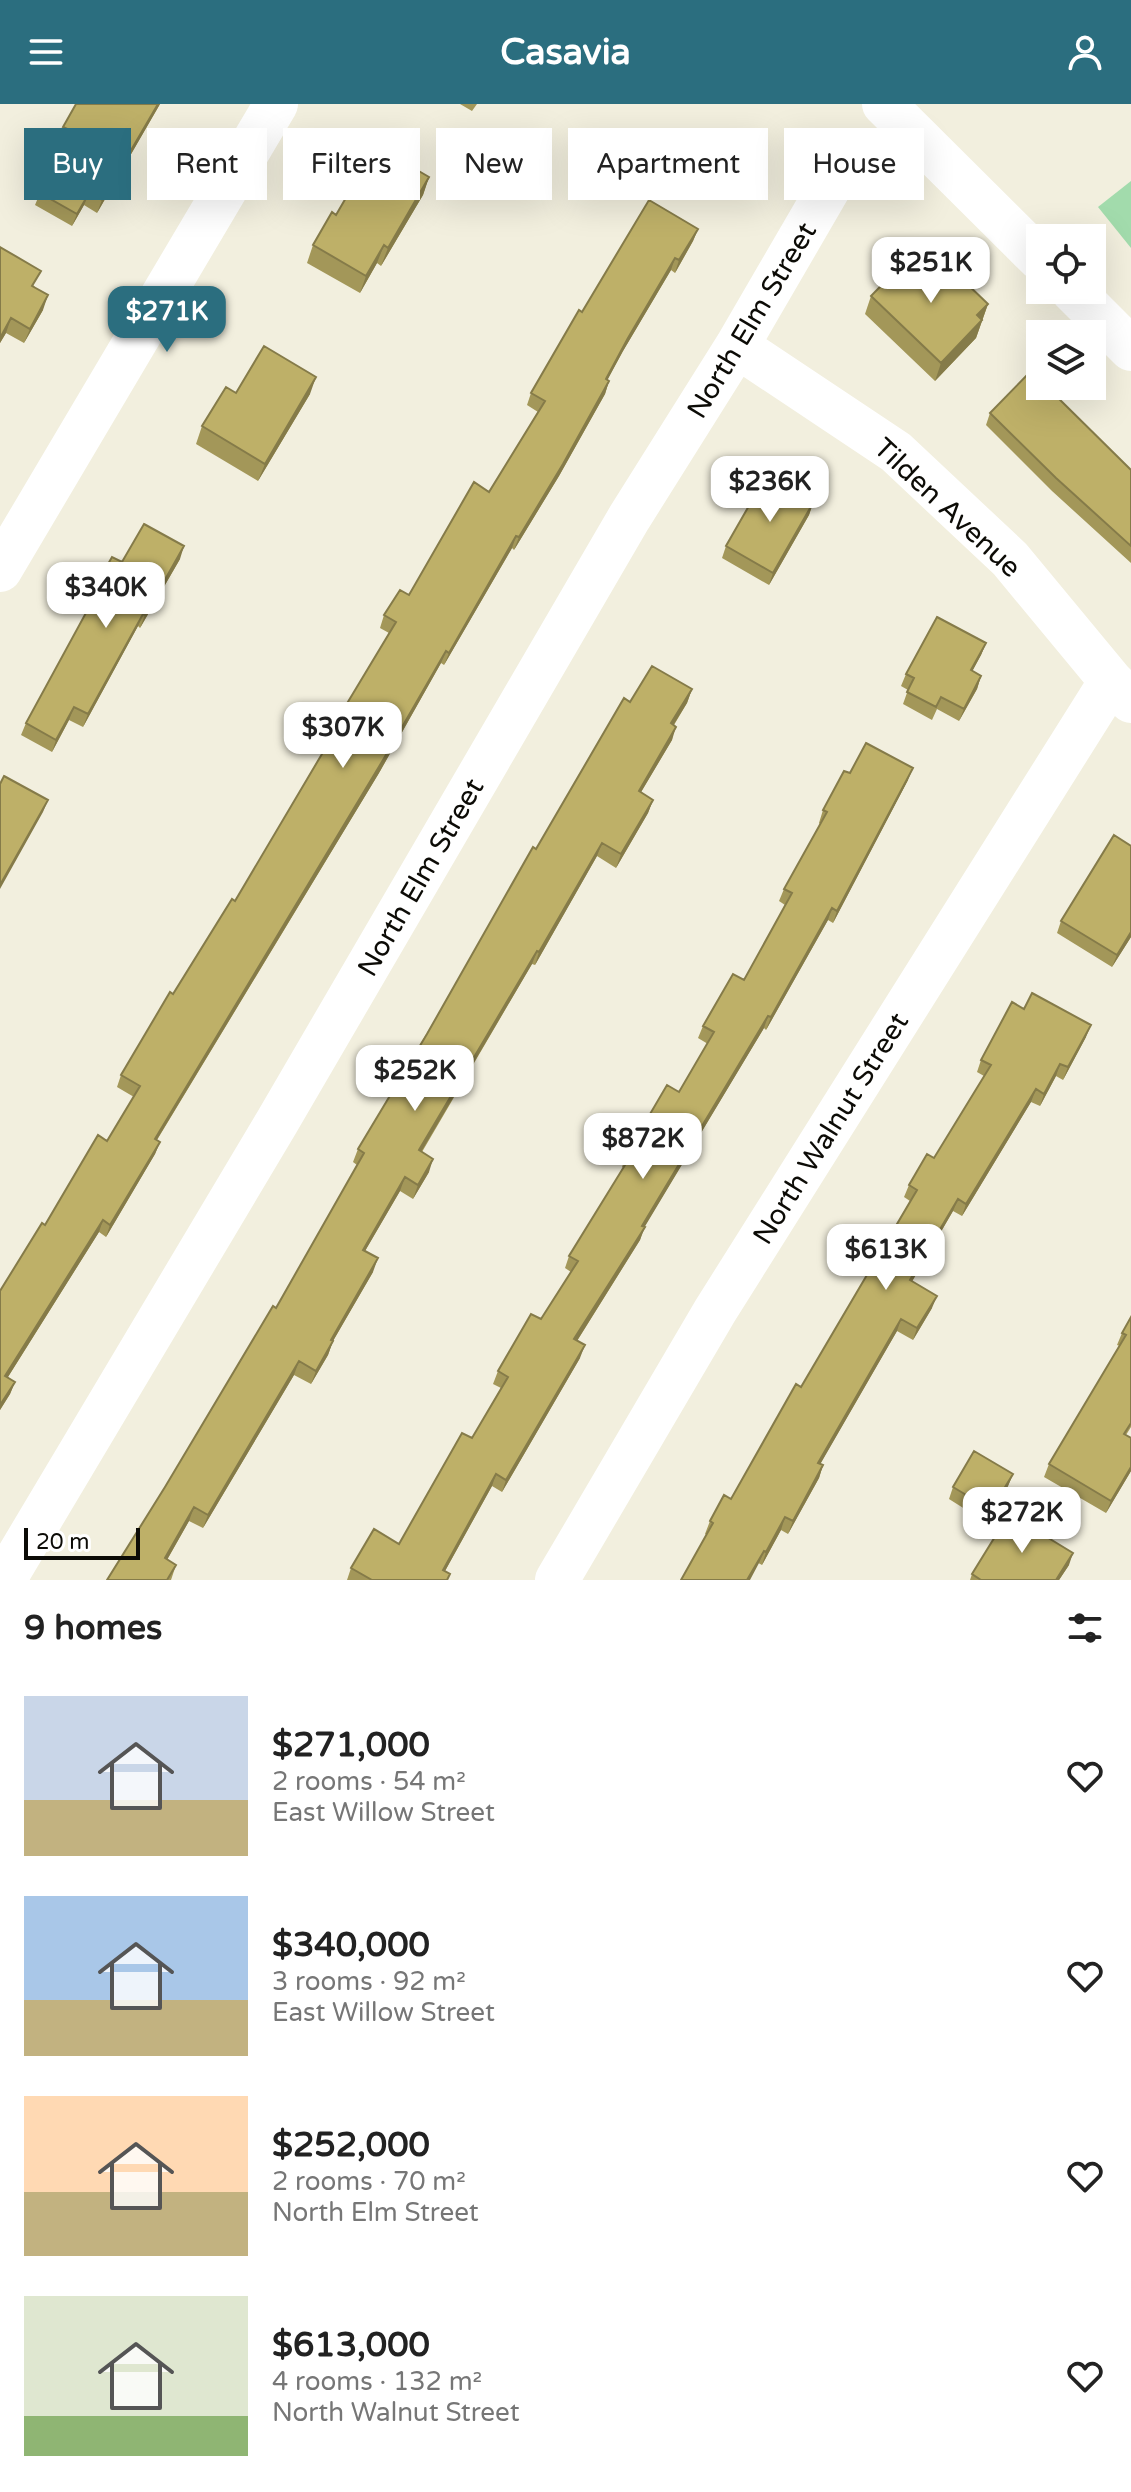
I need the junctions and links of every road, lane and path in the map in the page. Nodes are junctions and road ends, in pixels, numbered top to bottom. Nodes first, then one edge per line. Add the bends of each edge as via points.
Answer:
1 (276, 104) edge
2 (884, 104) edge
3 (822, 200) edge
4 (1026, 245) edge
5 (1086, 304) edge
6 (737, 346) junction
7 (1131, 349) edge
8 (0, 570) edge
9 (1121, 691) edge
10 (4, 1580) edge
11 (557, 1580) edge

1 - 8 street
2 - 4 street
3 - 6 street, North Elm Street
5 - 7 street
6 - 9 street, Tilden Avenue via 896,452 1010,559
6 - 10 street, North Elm Street via 629,518
9 - 11 street, North Walnut Street via 715,1311

